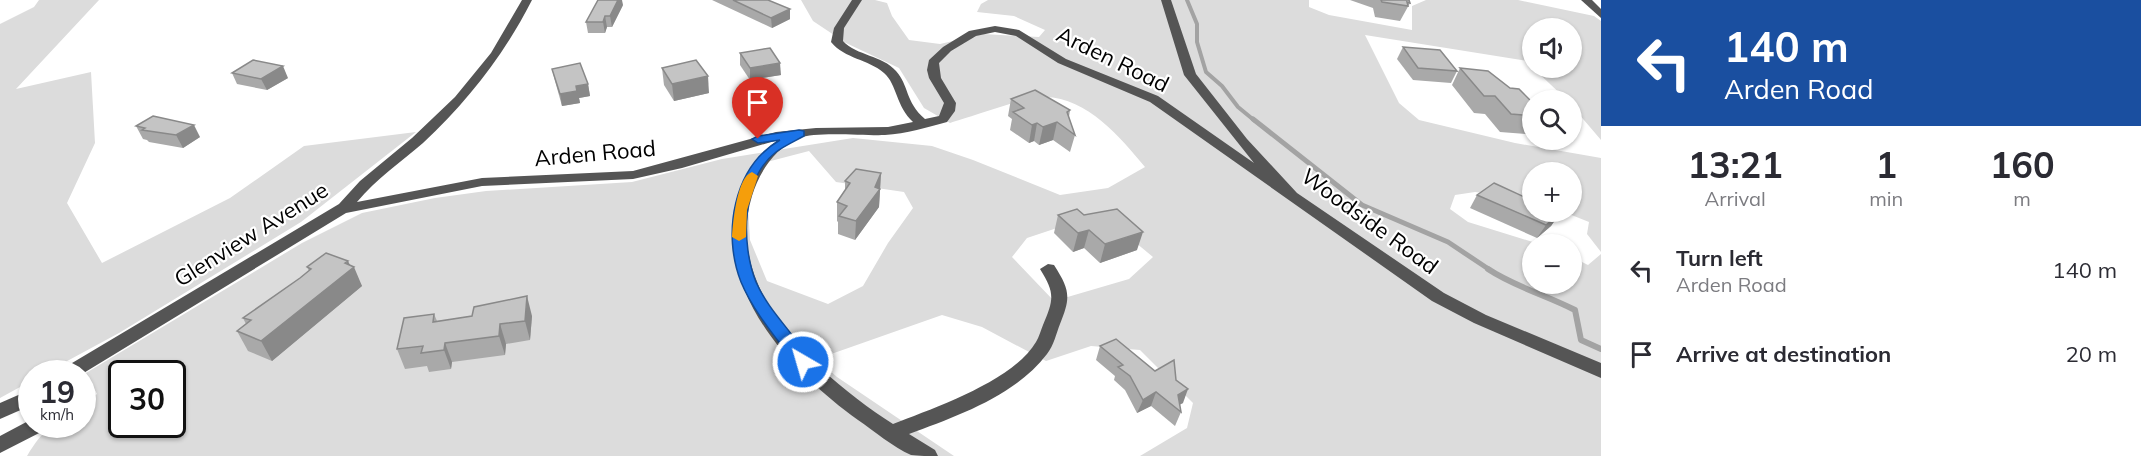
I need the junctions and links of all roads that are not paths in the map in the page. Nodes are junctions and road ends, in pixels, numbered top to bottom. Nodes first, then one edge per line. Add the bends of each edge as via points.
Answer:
1 (527, 0) edge
2 (857, 0) edge
3 (1166, 0) edge
4 (1586, 0) edge
5 (1601, 15) edge
6 (923, 123) junction
7 (799, 133) junction
8 (1292, 196) junction
9 (342, 209) junction
10 (1048, 269) dead end
11 (92, 360) edge
12 (1601, 371) edge
13 (18, 403) edge
14 (0, 412) edge
15 (892, 432) junction
16 (18, 436) edge
17 (0, 445) edge
18 (928, 456) edge

1 - 9 street, Glenview Avenue via 502,49 471,88 436,124 360,188
2 - 6 street via 839,28 837,42 845,50 892,73 908,111
3 - 8 street, Woodside Road via 1190,75 1242,142
4 - 5 street
6 - 7 street, Arden Road via 888,131
6 - 8 street, Arden Road via 943,119 949,112 950,99 931,70 935,58 973,33 1011,30 1062,61 1154,99
7 - 9 street, Arden Road via 758,139 633,175 482,183
7 - 15 street via 765,155 749,182 740,210 738,235 748,281 812,372
8 - 12 street, Woodside Road via 1438,297
9 - 11 street, Glenview Avenue
10 - 15 street via 1060,287 1061,304 1042,348 1023,368 986,392
13 - 14 street
15 - 18 street
16 - 17 street

